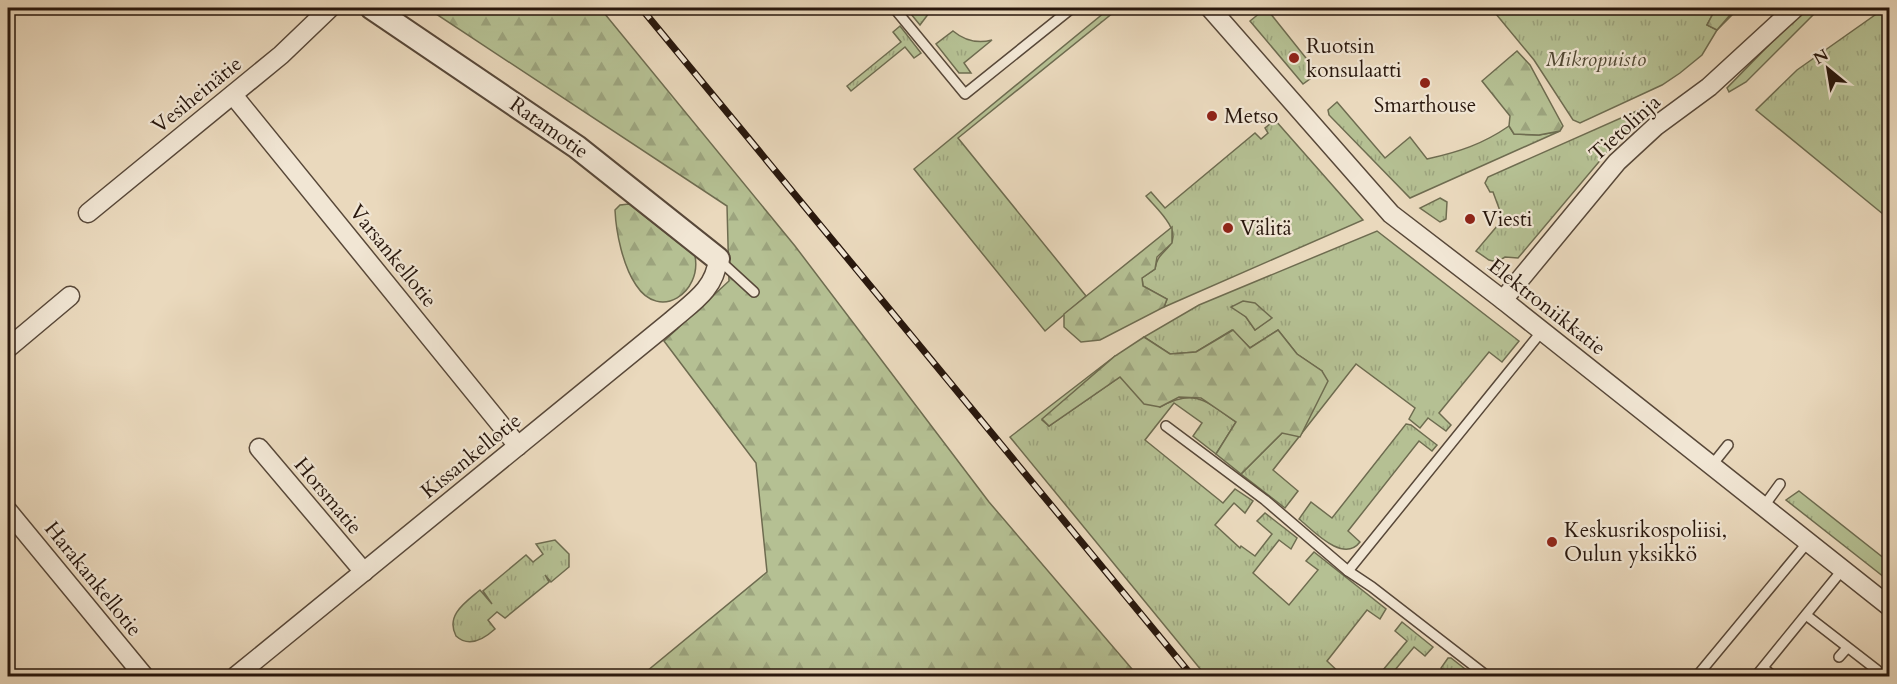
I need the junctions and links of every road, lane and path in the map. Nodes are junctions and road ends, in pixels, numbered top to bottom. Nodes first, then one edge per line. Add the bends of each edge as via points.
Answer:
1 (330, 8) edge
2 (372, 8) edge
3 (894, 8) edge
4 (1072, 8) edge
5 (1210, 8) edge
6 (1795, 8) edge
7 (233, 94) junction
8 (88, 213) dead end
9 (718, 259) junction
10 (754, 292) dead end
11 (70, 296) dead end
12 (1503, 300) junction
13 (1542, 331) junction
14 (8, 348) edge
15 (1166, 426) dead end
16 (1728, 445) dead end
17 (518, 446) junction
18 (259, 448) dead end
19 (1712, 465) junction
20 (1780, 484) dead end
21 (1764, 506) junction
22 (8, 511) edge
23 (1808, 542) junction
24 (1843, 569) junction
25 (1348, 571) junction
26 (364, 572) junction
27 (1890, 607) edge
28 (1806, 615) junction
29 (1848, 648) junction
30 (1839, 657) dead end
31 (1763, 668) junction
32 (1877, 670) dead end
33 (144, 676) edge
34 (236, 676) edge
35 (1487, 676) edge
36 (1697, 676) edge
37 (1756, 676) edge
38 (1773, 676) edge

1 - 7 street, Vesiheinätie
2 - 9 street, Ratamotie via 577,147
3 - 4 lane via 965,94
5 - 12 street, Elektroniikkatie via 1391,214
6 - 12 street, Tietolinja via 1709,87 1656,126 1617,162
7 - 8 street, Vesiheinätie
7 - 17 street, Varsankellotie
9 - 10 lane
9 - 17 street, Kissankellotie via 716,275 706,290
11 - 14 street
12 - 13 street, Elektroniikkatie
13 - 19 street, Elektroniikkatie
13 - 25 lane
15 - 25 lane via 1265,500
16 - 19 lane
17 - 26 street, Kissankellotie
18 - 26 street, Horsmatie
19 - 21 street, Elektroniikkatie
20 - 21 lane
21 - 23 street, Elektroniikkatie
22 - 33 street, Harakankellotie
23 - 24 street, Elektroniikkatie
23 - 36 lane
24 - 27 street, Elektroniikkatie
24 - 28 lane
25 - 35 lane
26 - 34 street, Kissankellotie
28 - 29 lane
28 - 31 lane
29 - 30 lane
29 - 32 lane
31 - 37 lane
31 - 38 lane

